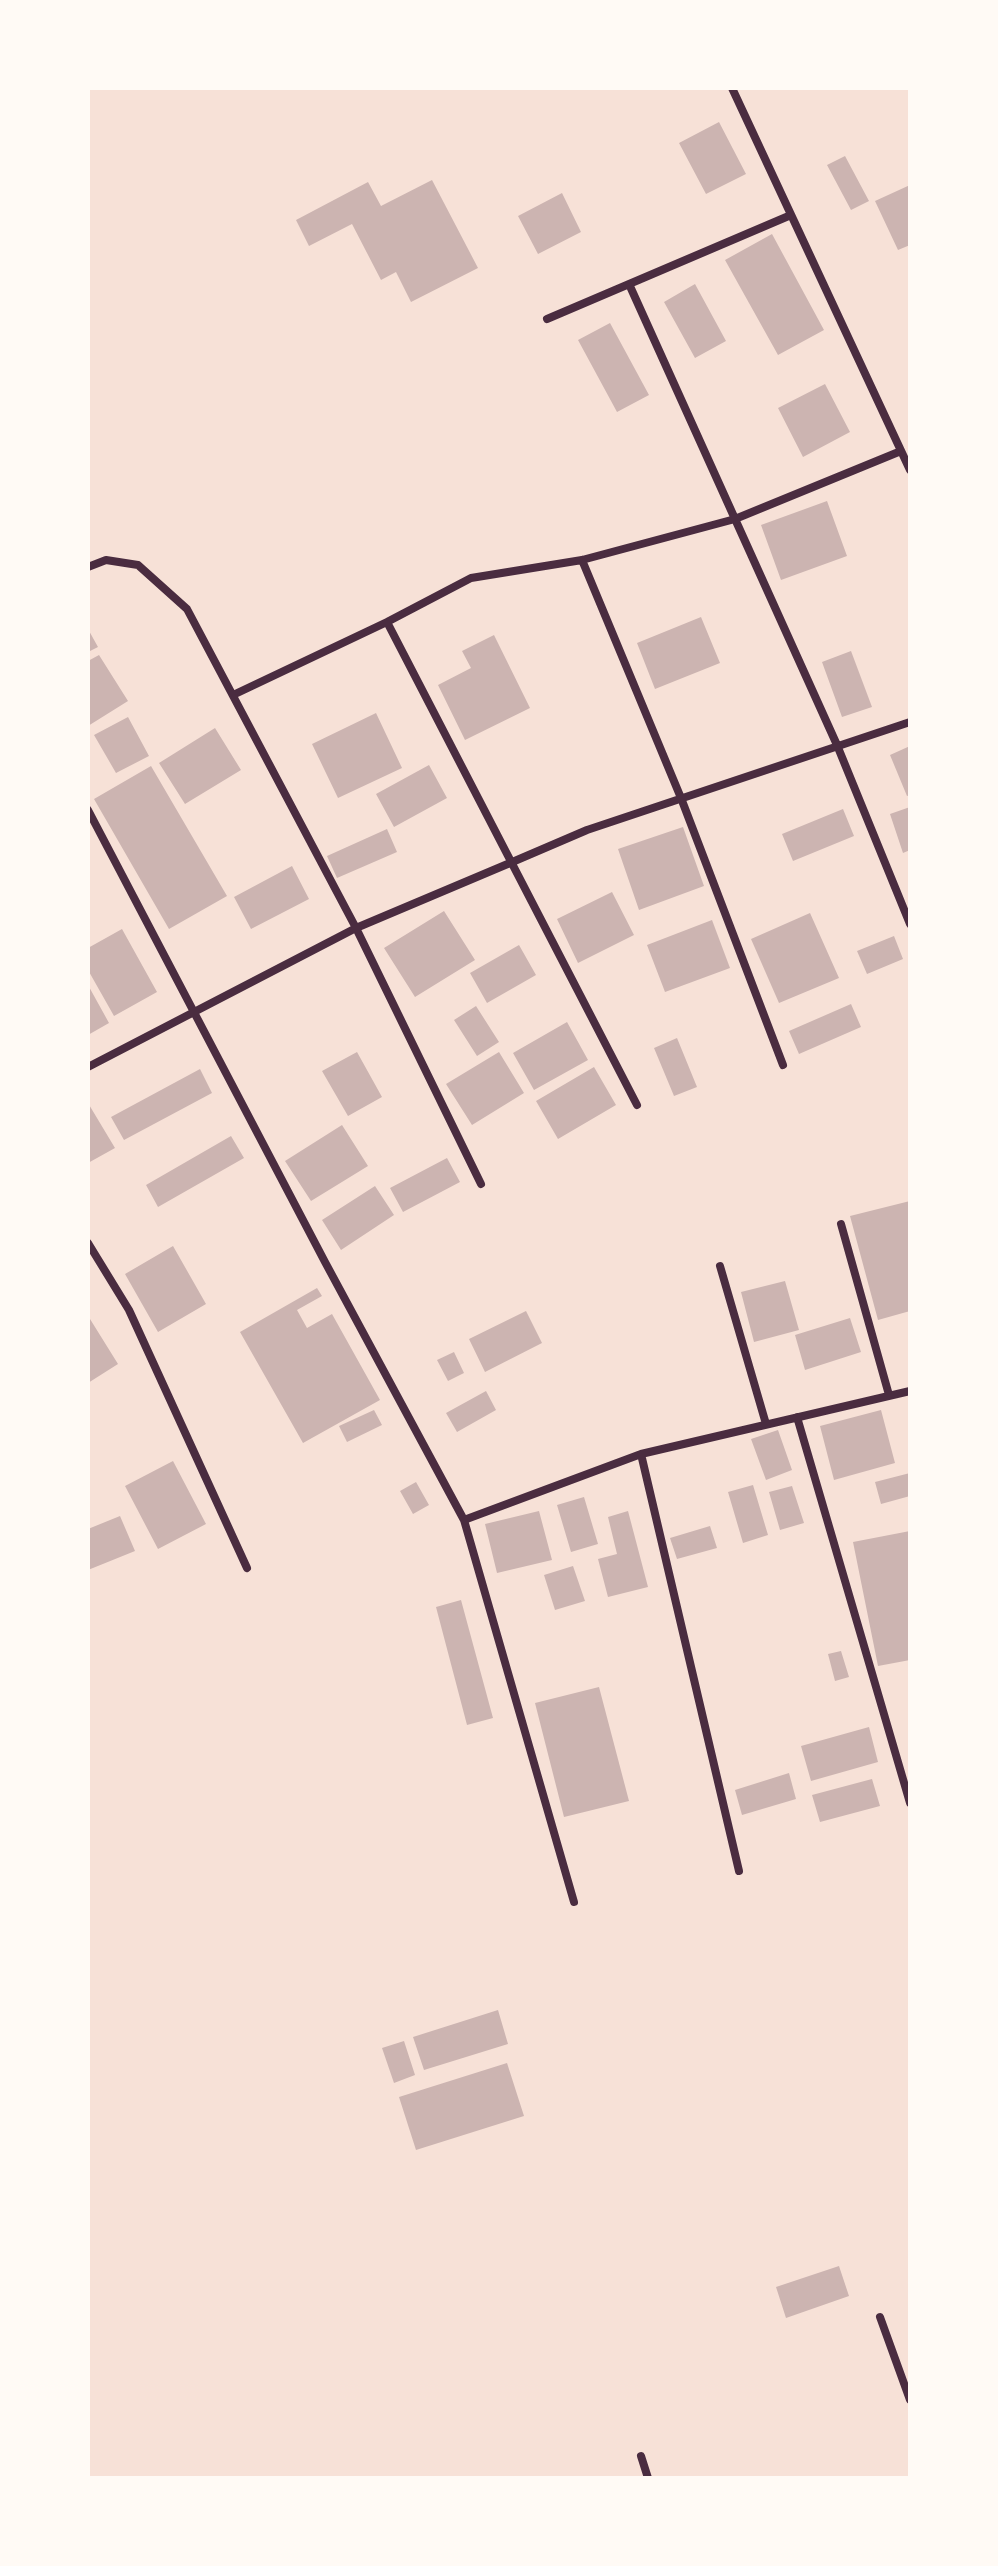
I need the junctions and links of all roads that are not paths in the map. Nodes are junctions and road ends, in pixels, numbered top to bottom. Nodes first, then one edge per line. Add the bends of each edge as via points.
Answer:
1 (732, 88) edge
2 (791, 215) junction
3 (629, 284) junction
4 (547, 319) dead end
5 (901, 451) junction
6 (910, 470) edge
7 (735, 519) junction
8 (582, 560) junction
9 (88, 567) edge
10 (387, 622) junction
11 (233, 695) junction
12 (910, 722) edge
13 (837, 745) junction
14 (681, 798) junction
15 (88, 810) edge
16 (510, 863) junction
17 (910, 924) edge
18 (356, 928) junction
19 (195, 1010) junction
20 (783, 1065) dead end
21 (88, 1067) edge
22 (637, 1105) dead end
23 (481, 1184) dead end
24 (841, 1224) dead end
25 (88, 1243) edge
26 (720, 1266) dead end
27 (910, 1391) edge
28 (889, 1395) junction
29 (797, 1417) junction
30 (766, 1424) junction
31 (641, 1454) junction
32 (464, 1520) junction
33 (247, 1568) dead end
34 (910, 1803) edge
35 (739, 1871) dead end
36 (574, 1902) dead end
37 (880, 2317) dead end
38 (910, 2400) edge
39 (641, 2456) dead end
40 (648, 2478) edge

1 - 2 street
2 - 3 street
2 - 5 street
3 - 4 street
3 - 7 street
5 - 6 street
5 - 7 street
7 - 8 street
7 - 13 street
8 - 10 street via 471,578
8 - 14 street
9 - 11 street via 106,560 138,565 187,609
10 - 11 street
10 - 16 street
11 - 18 street
12 - 13 street
13 - 14 street
13 - 17 street
14 - 16 street
14 - 20 street
15 - 19 street
16 - 18 street
16 - 22 street
18 - 19 street
18 - 23 street
19 - 21 street
19 - 32 street
24 - 28 street
25 - 33 street via 129,1310
26 - 30 street
27 - 28 street
28 - 29 street
29 - 30 street
29 - 34 street
30 - 31 street
31 - 32 street
31 - 35 street
32 - 36 street
37 - 38 street
39 - 40 street

